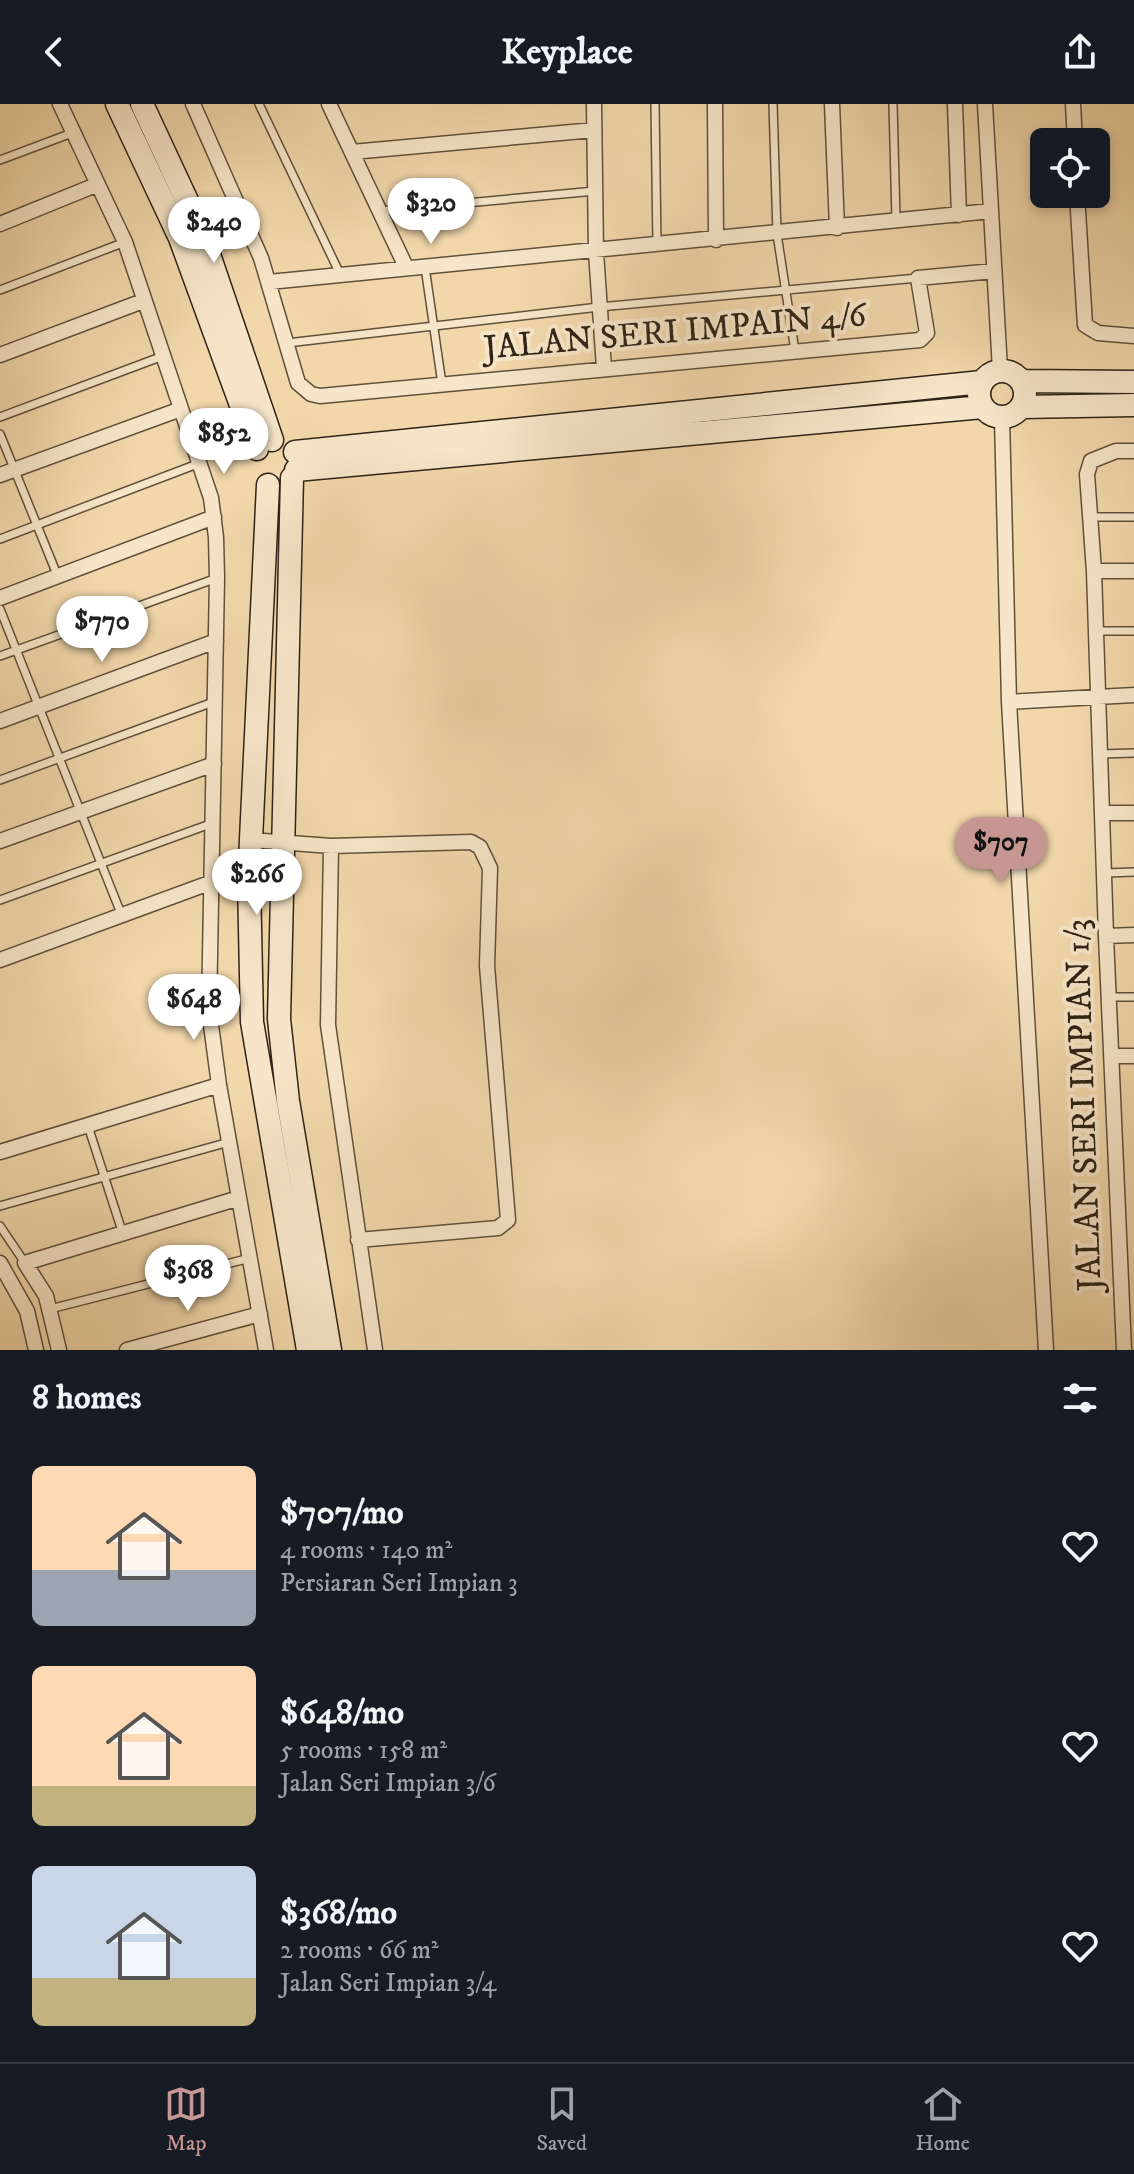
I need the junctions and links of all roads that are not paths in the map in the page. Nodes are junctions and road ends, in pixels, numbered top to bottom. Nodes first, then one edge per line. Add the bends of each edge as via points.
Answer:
1 (60, 104) edge
2 (117, 104) edge
3 (142, 104) edge
4 (193, 104) edge
5 (259, 104) edge
6 (329, 104) edge
7 (594, 104) edge
8 (655, 104) edge
9 (715, 104) edge
10 (773, 104) edge
11 (832, 104) edge
12 (893, 104) edge
13 (955, 104) edge
14 (985, 104) edge
15 (1073, 104) edge
16 (1074, 128) edge
17 (594, 130) junction
18 (72, 133) junction
19 (352, 152) junction
20 (0, 160) edge
21 (96, 185) junction
22 (595, 191) junction
23 (1078, 208) edge
24 (380, 211) junction
25 (991, 211) junction
26 (959, 215) junction
27 (896, 222) junction
28 (0, 224) edge
29 (837, 228) junction
30 (777, 234) junction
31 (716, 240) junction
32 (125, 242) junction
33 (657, 246) junction
34 (596, 252) junction
35 (425, 266) junction
36 (406, 267) junction
37 (994, 271) junction
38 (340, 274) junction
39 (918, 278) junction
40 (269, 282) junction
41 (0, 290) edge
42 (784, 290) junction
43 (143, 301) junction
44 (599, 307) junction
45 (432, 325) junction
46 (1134, 336) edge
47 (285, 343) junction
48 (795, 351) junction
49 (0, 355) edge
50 (163, 356) junction
51 (604, 368) junction
52 (991, 376) junction
53 (1022, 381) junction
54 (1134, 382) edge
55 (442, 384) junction
56 (1134, 405) edge
57 (181, 409) junction
58 (1002, 411) junction
59 (0, 417) edge
60 (0, 434) edge
61 (264, 445) junction
62 (1134, 451) edge
63 (200, 463) junction
64 (294, 467) junction
65 (7, 472) edge
66 (268, 485) junction
67 (214, 517) junction
68 (1090, 517) junction
69 (1134, 517) edge
70 (38, 525) junction
71 (0, 539) edge
72 (1094, 571) junction
73 (1134, 571) edge
74 (58, 577) junction
75 (217, 578) junction
76 (0, 598) edge
77 (0, 609) edge
78 (1096, 631) junction
79 (1134, 631) edge
80 (216, 641) junction
81 (18, 649) junction
82 (0, 656) edge
83 (1134, 695) edge
84 (1098, 696) junction
85 (216, 701) junction
86 (1009, 702) junction
87 (39, 707) junction
88 (0, 721) edge
89 (1134, 753) edge
90 (1100, 754) junction
91 (60, 758) junction
92 (214, 764) junction
93 (0, 780) edge
94 (81, 811) junction
95 (1103, 813) junction
96 (1134, 813) edge
97 (213, 823) junction
98 (252, 840) junction
99 (0, 841) edge
100 (283, 841) junction
101 (331, 846) junction
102 (103, 863) junction
103 (1134, 872) edge
104 (1105, 873) junction
105 (249, 881) junction
106 (280, 881) junction
107 (212, 882) junction
108 (0, 900) edge
109 (123, 917) junction
110 (1134, 935) edge
111 (1106, 936) junction
112 (0, 960) edge
113 (1109, 997) junction
114 (1134, 997) edge
115 (1111, 1056) junction
116 (1134, 1056) edge
117 (219, 1085) junction
118 (88, 1126) junction
119 (230, 1141) junction
120 (0, 1152) edge
121 (104, 1176) junction
122 (239, 1198) junction
123 (0, 1206) edge
124 (0, 1226) edge
125 (122, 1231) junction
126 (358, 1240) junction
127 (250, 1258) junction
128 (0, 1263) edge
129 (25, 1263) junction
130 (50, 1309) junction
131 (260, 1314) junction
132 (36, 1350) edge
133 (59, 1350) edge
134 (127, 1350) edge
135 (266, 1350) edge
136 (308, 1350) edge
137 (330, 1350) edge
138 (375, 1350) edge
139 (1046, 1350) edge
140 (1124, 1350) edge

1 - 18 street
2 - 61 street via 180,238
3 - 61 street via 201,231
4 - 40 street
5 - 38 lane
6 - 19 street
7 - 17 street
8 - 33 lane
9 - 31 street
10 - 30 lane
11 - 29 street
12 - 27 lane
13 - 26 street
14 - 25 street
15 - 16 street
17 - 19 street
17 - 22 street
18 - 20 lane
18 - 21 street
19 - 24 street
21 - 28 street
21 - 32 street
22 - 24 lane
22 - 34 street
23 - 46 street via 1085,325 1098,333
24 - 36 street
25 - 26 street
25 - 37 street
26 - 27 street
27 - 29 street
29 - 30 street
30 - 31 street
30 - 42 lane
31 - 33 street
32 - 41 lane
32 - 43 street
33 - 34 street
34 - 35 street
34 - 44 street
35 - 36 street
35 - 45 lane
36 - 38 street
37 - 39 street
37 - 52 street
38 - 40 street
39 - 42 lane
39 - 48 street, JALAN SERI IMPAIN 4/6 via 924,338
40 - 47 street
42 - 44 lane
42 - 48 lane
43 - 49 street
43 - 50 street
44 - 45 lane
44 - 51 street
45 - 47 lane
45 - 55 lane
47 - 55 street, JALAN SERI IMPAIN 4/6 via 298,383 311,394
48 - 51 street, JALAN SERI IMPAIN 4/6
50 - 57 street
50 - 59 lane
51 - 55 street, JALAN SERI IMPAIN 4/6
52 - 53 street via 1013,373
52 - 58 street via 979,399
52 - 64 street
53 - 54 street
53 - 58 street via 1026,390
56 - 58 street
57 - 63 street
57 - 65 street
58 - 64 street
58 - 86 street
60 - 65 lane
61 - 64 street via 289,445
61 - 66 street via 252,465
62 - 68 street, JALAN SERI IMPIAN 1/3 via 1091,461
63 - 67 street
63 - 70 lane
64 - 66 street via 277,486
64 - 100 street
65 - 70 lane
66 - 98 street
67 - 74 street
67 - 75 street
68 - 69 lane
68 - 72 street, JALAN SERI IMPIAN 1/3
70 - 71 lane
70 - 74 lane
72 - 73 street
72 - 78 street, JALAN SERI IMPIAN 1/3
74 - 76 street
75 - 80 street
75 - 81 lane
77 - 81 lane
78 - 79 lane
78 - 84 street, JALAN SERI IMPIAN 1/3
80 - 85 street
80 - 87 street
81 - 82 lane
81 - 87 lane
83 - 84 street
84 - 86 street
84 - 90 street, JALAN SERI IMPIAN 1/3
85 - 91 lane
85 - 92 street
86 - 139 street
87 - 88 street
87 - 91 lane
89 - 90 lane
90 - 95 street, JALAN SERI IMPIAN 1/3
91 - 93 lane
91 - 94 lane
92 - 94 street
92 - 97 street
94 - 99 street
94 - 102 lane
95 - 96 street
95 - 104 street, JALAN SERI IMPIAN 1/3
97 - 102 lane
97 - 107 street
98 - 100 street
98 - 105 street
100 - 101 street
100 - 106 street
101 - 126 street via 328,1025
101 - 126 street via 471,842 480,847 490,868 487,966 508,1220 498,1228
102 - 108 lane
102 - 109 lane
103 - 104 lane
104 - 111 street, JALAN SERI IMPIAN 1/3
105 - 106 street
105 - 107 street
105 - 136 street via 252,1022
106 - 137 street via 279,1019
107 - 109 street
107 - 117 street via 209,1010
109 - 112 street
110 - 111 street
111 - 113 street, JALAN SERI IMPIAN 1/3
113 - 114 lane
113 - 115 street, JALAN SERI IMPIAN 1/3
115 - 116 street
115 - 140 street, JALAN SERI IMPIAN 1/3
117 - 118 street
117 - 119 street
118 - 120 street
118 - 121 lane
119 - 121 lane
119 - 122 street
121 - 123 lane
121 - 125 lane
122 - 125 street
122 - 127 street
124 - 129 lane
125 - 129 street
126 - 138 street
127 - 130 lane
127 - 131 street
128 - 132 street via 27,1311
129 - 130 street
130 - 133 street
131 - 134 street
131 - 135 street

